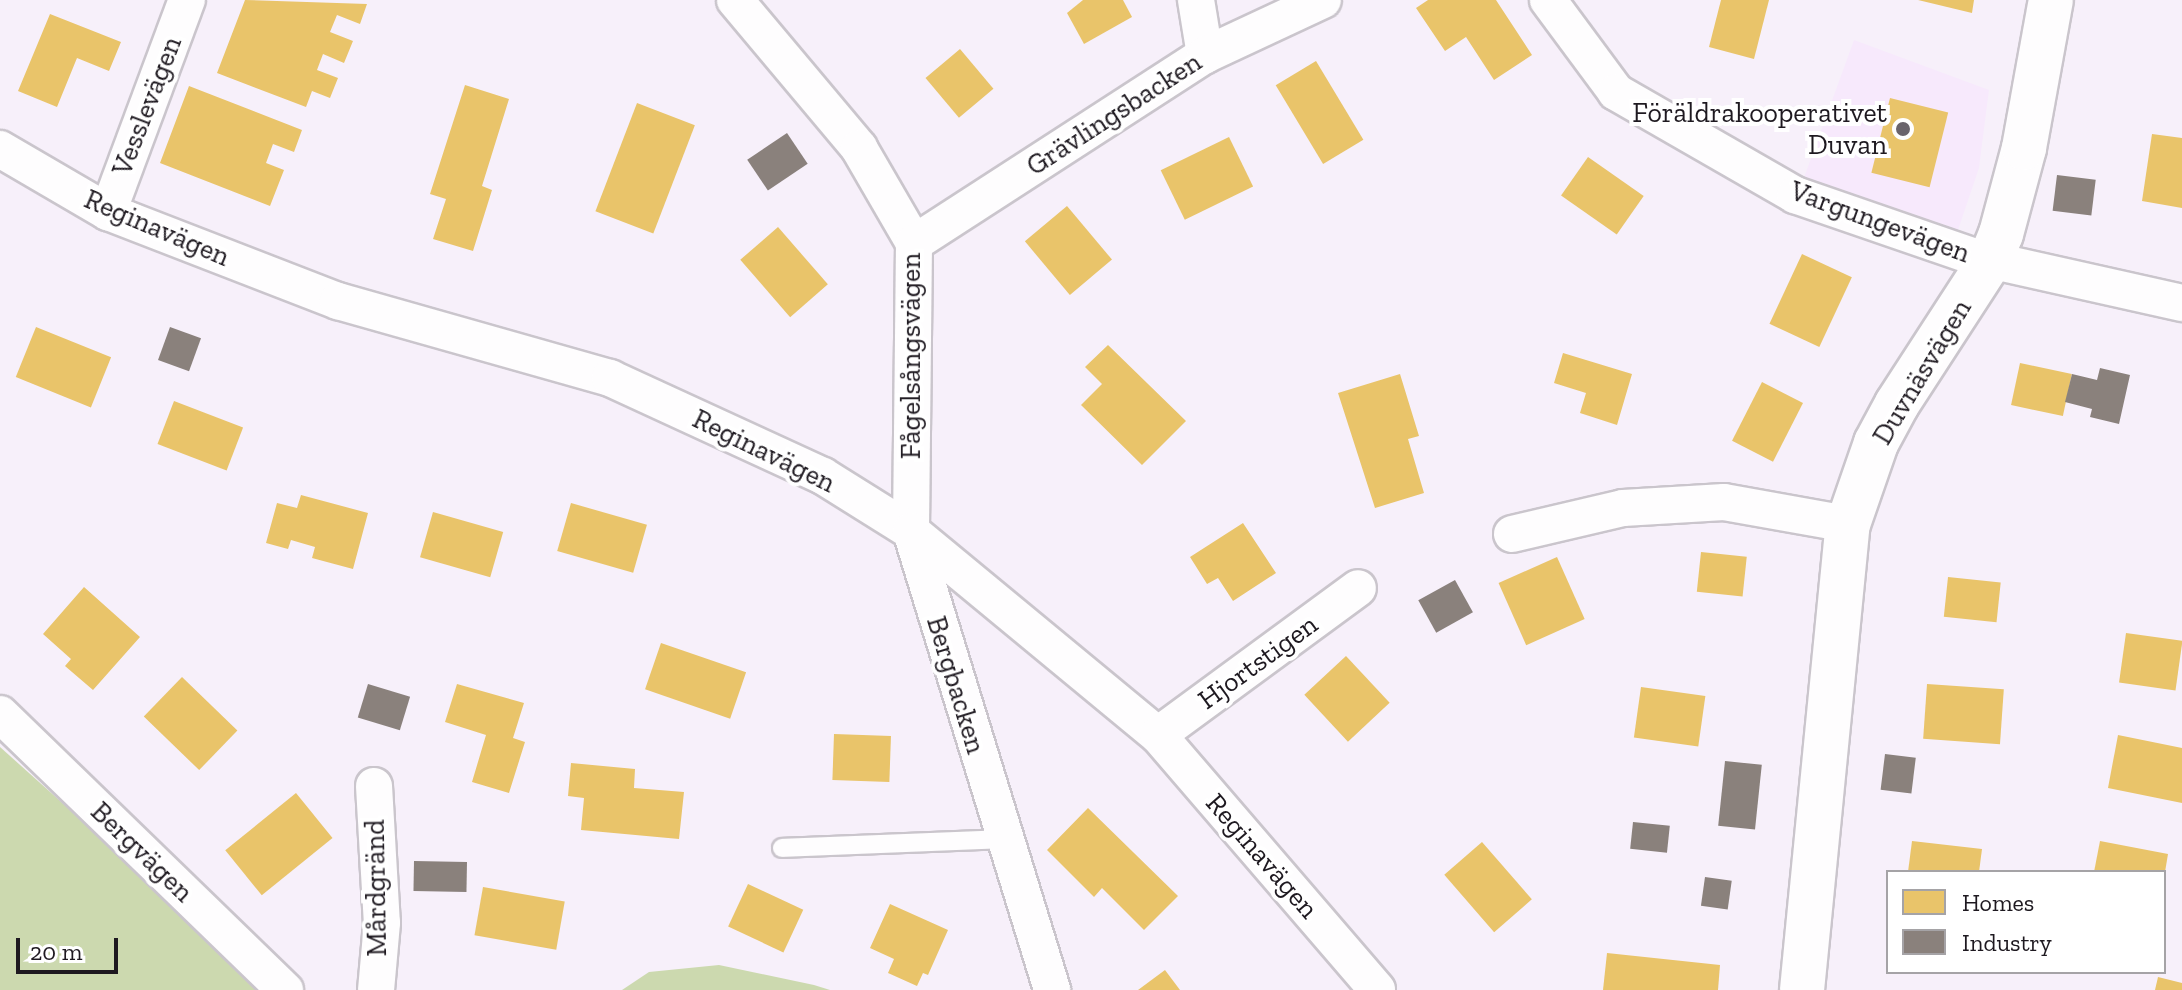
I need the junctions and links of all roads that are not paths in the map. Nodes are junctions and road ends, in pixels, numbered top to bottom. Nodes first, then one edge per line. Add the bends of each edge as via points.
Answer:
1 (187, 0) edge
2 (735, 0) edge
3 (1196, 0) edge
4 (1323, 0) edge
5 (1548, 0) edge
6 (2051, 0) edge
7 (1205, 55) junction
8 (0, 149) edge
9 (108, 212) junction
10 (914, 243) junction
11 (1990, 261) junction
12 (2182, 303) edge
13 (1848, 524) junction
14 (911, 531) junction
15 (1512, 534) dead end
16 (1358, 588) dead end
17 (0, 714) edge
18 (1158, 735) junction
19 (374, 786) dead end
20 (1004, 839) junction
21 (782, 848) dead end
22 (285, 990) edge
23 (376, 990) edge
24 (1052, 990) edge
25 (1377, 990) edge
26 (1802, 990) edge

1 - 9 street, Vesslevägen
2 - 10 street, Fågelsångsvägen via 859,148
3 - 7 street
4 - 7 street, Grävlingsbacken
5 - 11 street, Vargungevägen via 1616,92 1795,195
6 - 11 street, Duvnäsvägen via 2024,148
7 - 10 street, Grävlingsbacken
8 - 9 street, Reginavägen
9 - 14 street, Reginavägen via 338,301 610,378 823,476
10 - 14 street, Fågelsångsvägen
11 - 12 street, Vargungevägen
11 - 13 street, Duvnäsvägen via 1897,404 1876,443
13 - 15 street via 1724,502 1623,508
13 - 26 street, Duvnäsvägen
14 - 18 street, Reginavägen
14 - 20 street, Bergbacken
16 - 18 street, Hjortstigen
17 - 22 street, Bergvägen
18 - 25 street, Reginavägen
19 - 23 street, Mårdgränd via 382,923
20 - 21 lane
20 - 24 street, Bergbacken

